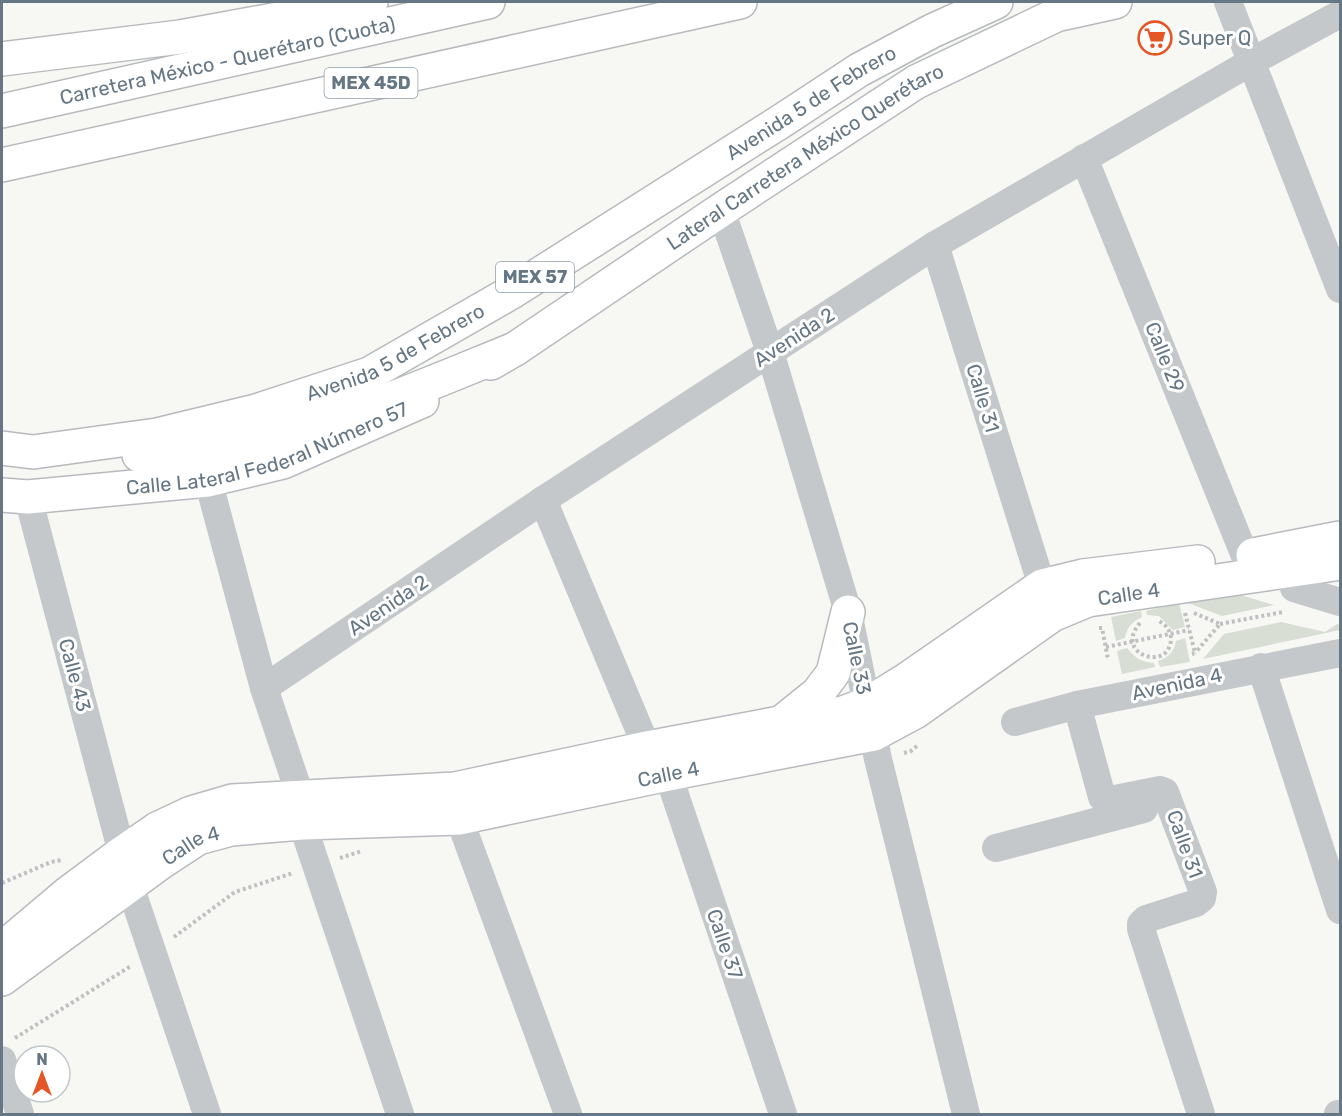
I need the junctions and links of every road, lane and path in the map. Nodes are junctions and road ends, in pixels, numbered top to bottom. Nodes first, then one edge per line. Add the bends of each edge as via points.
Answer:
1 (371, 2) edge
2 (488, 2) edge
3 (740, 2) edge
4 (996, 2) edge
5 (1115, 2) edge
6 (1228, 2) edge
7 (1341, 14) edge
8 (2, 59) edge
9 (1251, 62) junction
10 (2, 111) edge
11 (1084, 158) junction
12 (2, 165) edge
13 (721, 210) junction
14 (935, 245) junction
15 (1341, 289) edge
16 (515, 349) junction
17 (770, 352) junction
18 (17, 450) edge
19 (207, 480) junction
20 (15, 496) edge
21 (543, 500) junction
22 (1341, 538) edge
23 (1245, 556) junction
24 (1341, 563) edge
25 (1042, 586) junction
26 (1292, 601) joint
27 (1341, 602) edge
28 (848, 612) junction
29 (1154, 619) dead end
30 (1140, 623) dead end
31 (1220, 624) junction
32 (1189, 630) junction
33 (1171, 634) junction
34 (1132, 642) junction
35 (1106, 647) dead end
36 (1195, 653) junction
37 (1341, 653) edge
38 (1185, 659) dead end
39 (1261, 667) junction
40 (264, 688) junction
41 (1077, 705) junction
42 (871, 719) junction
43 (1015, 722) dead end
44 (780, 723) junction
45 (647, 748) junction
46 (668, 774) junction
47 (1170, 802) junction
48 (302, 810) junction
49 (459, 818) junction
50 (371, 848) dead end
51 (996, 848) dead end
52 (122, 852) junction
53 (316, 866) junction
54 (130, 886) junction
55 (1341, 910) edge
56 (2, 949) edge
57 (152, 953) junction
58 (2, 979) edge
59 (7, 1050) edge
60 (20, 1114) edge
61 (207, 1114) edge
62 (400, 1114) edge
63 (568, 1114) edge
64 (783, 1114) edge
65 (966, 1114) edge
66 (1202, 1114) edge

1 - 8 main road via 180,37
2 - 10 main road, Carretera México - Querétaro (Cuota) / MEX 45D
3 - 12 main road, MEX 45D
4 - 18 main road, Avenida 5 de Febrero / MEX 57 via 859,70 510,293 369,374 256,411 157,435
5 - 13 main road, Lateral Carretera México Querétaro via 1056,15 916,82
6 - 9 street
7 - 9 street, Avenida 2
9 - 11 street, Avenida 2
9 - 15 street
11 - 14 street, Avenida 2
11 - 23 street, Calle 29
13 - 16 main road, Lateral Carretera México Querétaro
13 - 17 street, Calle 33
14 - 17 street, Avenida 2
14 - 25 street, Calle 31
16 - 18 main road via 389,399 274,437 169,455
16 - 19 main road, Calle Lateral Federal Número 57 via 410,408 284,462
17 - 21 street, Avenida 2
17 - 28 street, Calle 33
19 - 20 main road, Calle Lateral Federal Número 57
19 - 40 street
20 - 52 street, Calle 43
21 - 40 street, Avenida 2
21 - 45 street
22 - 23 main road, Calle 4
23 - 25 main road, Calle 4 via 1083,576
24 - 42 main road, Calle 4 via 1088,600 1052,615 915,712
25 - 42 main road, Calle 4 via 906,680
26 - 27 street
26 - 31 path via 1280,611
28 - 42 street, Calle 33
28 - 44 main road via 833,673 818,693
29 - 33 path via 1167,626
30 - 34 path
31 - 32 path via 1184,609
31 - 36 path
32 - 33 path
32 - 36 path
33 - 34 path
33 - 34 path via 1166,652 1158,657 1140,654
34 - 35 path
36 - 38 path
37 - 39 street, Avenida 4
39 - 41 street, Avenida 4
39 - 55 street
40 - 48 street
41 - 43 street, Avenida 4
41 - 47 street, Calle 31 via 1102,797 1110,800 1160,790
42 - 44 main road, Calle 4 via 843,713
42 - 46 main road, Calle 4
42 - 65 street, Calle 33
44 - 45 main road, Calle 4
45 - 48 main road, Calle 4 via 455,789
46 - 49 main road, Calle 4
46 - 64 street, Calle 37
47 - 51 street
47 - 66 street, Calle 31 via 1202,898 1146,919 1141,929
48 - 49 main road, Calle 4
48 - 52 main road, Calle 4 via 232,801 191,813
48 - 53 street
48 - 54 main road, Calle 4 via 198,838
49 - 63 street
50 - 53 path
52 - 56 main road, Calle 4
53 - 57 path via 235,892
53 - 62 street
54 - 57 street
54 - 58 main road, Calle 4
57 - 59 path
57 - 61 street
59 - 60 street

